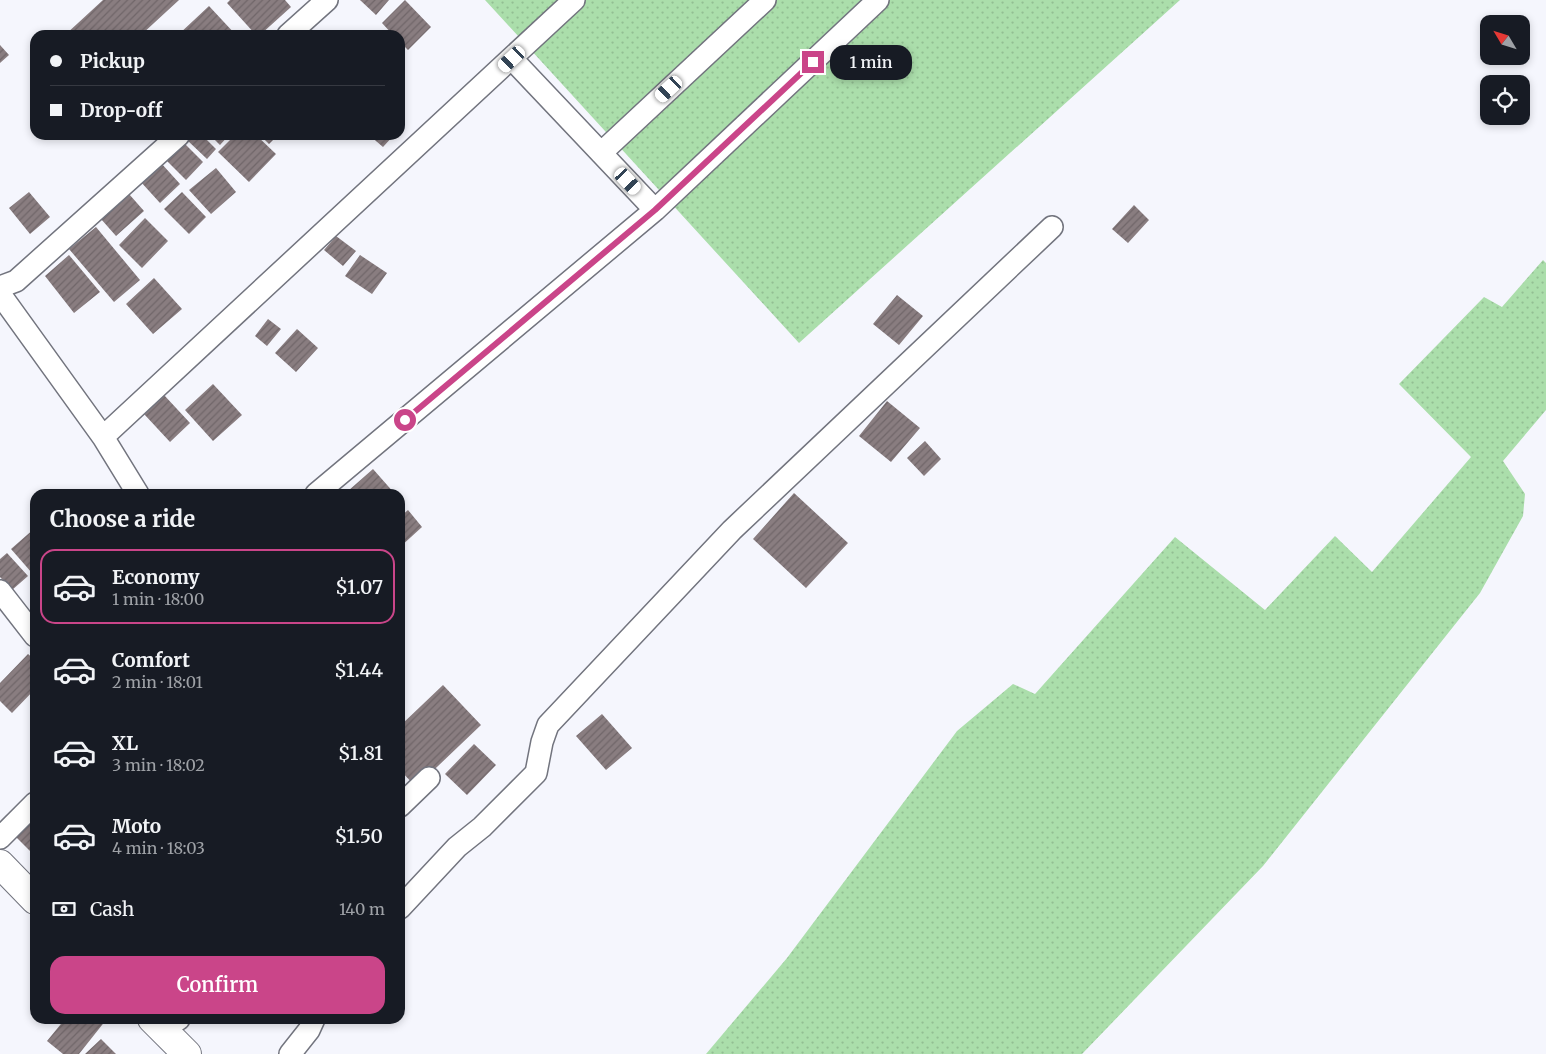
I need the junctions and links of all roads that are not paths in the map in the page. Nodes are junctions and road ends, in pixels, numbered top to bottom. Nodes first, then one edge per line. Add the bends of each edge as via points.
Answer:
1 (327, 0) edge
2 (574, 0) edge
3 (764, 0) edge
4 (878, 0) edge
5 (294, 30) edge
6 (512, 59) junction
7 (173, 140) edge
8 (601, 153) junction
9 (655, 210) junction
10 (1052, 226) dead end
11 (0, 287) edge
12 (0, 294) edge
13 (103, 437) junction
14 (135, 489) edge
15 (322, 489) edge
16 (0, 591) edge
17 (28, 610) edge
18 (429, 778) dead end
19 (405, 801) edge
20 (30, 808) edge
21 (0, 838) edge
22 (0, 864) edge
23 (30, 895) edge
24 (405, 903) edge
25 (165, 1024) edge
26 (311, 1024) edge
27 (187, 1054) edge
28 (290, 1054) edge

1 - 5 street
2 - 6 street
3 - 8 street
4 - 9 street
6 - 8 street
6 - 13 street
7 - 11 street via 16,281
8 - 9 street
9 - 15 street
10 - 24 street via 725,537 548,725 536,773 457,847
12 - 13 street
13 - 14 street
16 - 17 street
18 - 19 street
20 - 21 street
22 - 23 street
25 - 27 street
26 - 28 street

